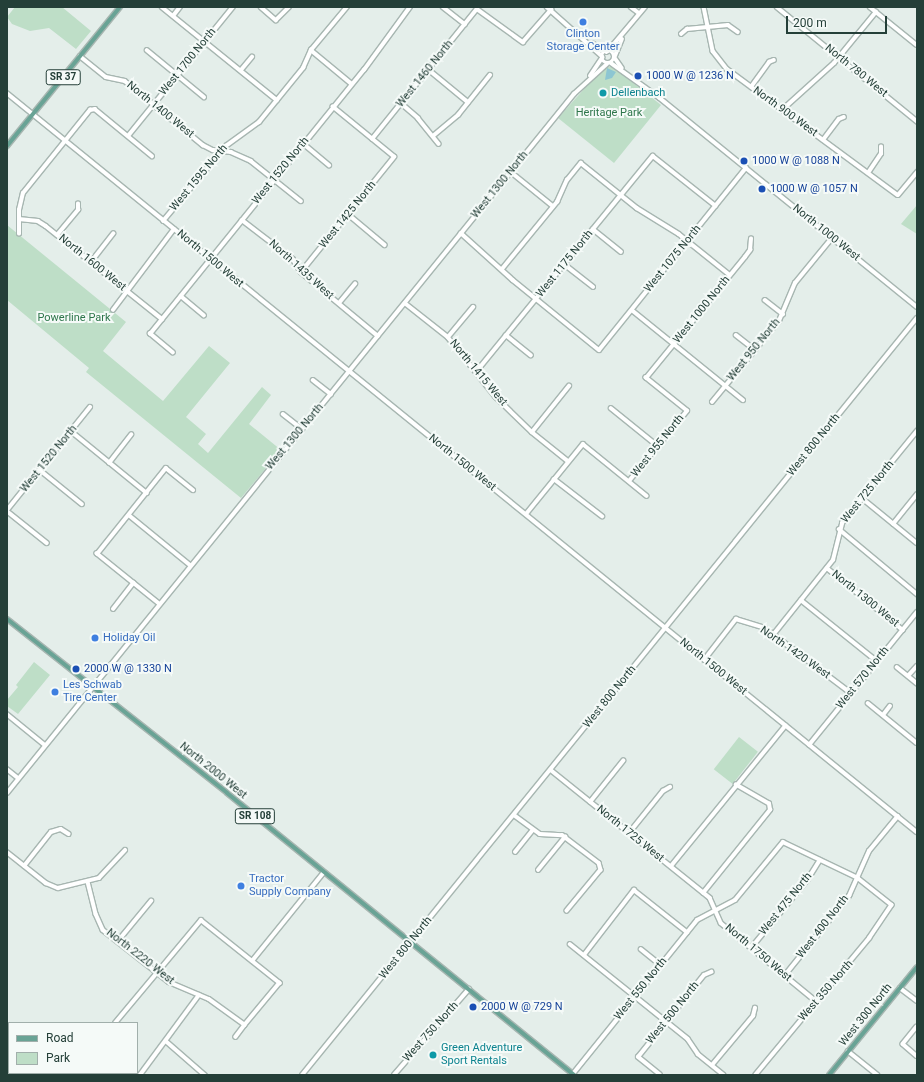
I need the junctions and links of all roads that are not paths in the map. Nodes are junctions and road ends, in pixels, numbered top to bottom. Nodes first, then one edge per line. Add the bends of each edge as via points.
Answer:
1 (120, 7) edge
2 (162, 7) edge
3 (180, 7) edge
4 (233, 7) edge
5 (260, 7) edge
6 (289, 7) edge
7 (346, 7) edge
8 (410, 7) edge
9 (443, 7) edge
10 (547, 7) edge
11 (631, 7) edge
12 (645, 7) edge
13 (704, 7) edge
14 (777, 7) edge
15 (870, 7) edge
16 (551, 10) junction
17 (876, 12) junction
18 (640, 13) junction
19 (173, 16) junction
20 (465, 24) junction
21 (710, 27) junction
22 (738, 32) dead end
23 (624, 34) junction
24 (681, 34) dead end
25 (205, 42) junction
26 (589, 42) junction
27 (917, 45) edge
28 (147, 50) dead end
29 (311, 50) junction
30 (607, 51) junction
31 (80, 56) junction
32 (252, 57) dead end
33 (602, 57) junction
34 (615, 57) junction
35 (838, 57) junction
36 (774, 60) dead end
37 (609, 63) junction
38 (623, 69) junction
39 (241, 70) junction
40 (428, 70) junction
41 (179, 74) junction
42 (490, 75) dead end
43 (586, 82) junction
44 (352, 84) junction
45 (751, 87) junction
46 (7, 93) edge
47 (204, 96) dead end
48 (277, 100) junction
49 (468, 102) junction
50 (401, 104) junction
51 (154, 105) junction
52 (334, 107) junction
53 (782, 110) junction
54 (33, 114) junction
55 (844, 117) dead end
56 (917, 121) edge
57 (128, 136) junction
58 (433, 136) junction
59 (372, 139) junction
60 (66, 140) junction
61 (823, 140) junction
62 (304, 144) junction
63 (439, 144) dead end
64 (7, 146) edge
65 (881, 147) dead end
66 (221, 151) junction
67 (152, 156) dead end
68 (329, 165) dead end
69 (746, 168) junction
70 (511, 172) junction
71 (917, 172) edge
72 (868, 173) junction
73 (274, 181) junction
74 (621, 195) junction
75 (300, 202) dead end
76 (78, 204) dead end
77 (553, 206) junction
78 (716, 206) junction
79 (348, 214) junction
80 (19, 218) junction
81 (242, 220) junction
82 (163, 221) junction
83 (174, 229) junction
84 (593, 229) junction
85 (461, 233) junction
86 (19, 234) dead end
87 (113, 234) dead end
88 (57, 235) junction
89 (832, 238) junction
90 (751, 239) dead end
91 (688, 241) junction
92 (385, 245) dead end
93 (621, 252) dead end
94 (210, 260) junction
95 (91, 262) junction
96 (564, 264) junction
97 (502, 269) junction
98 (301, 272) junction
99 (730, 275) junction
100 (355, 284) dead end
101 (593, 287) dead end
102 (128, 292) junction
103 (181, 296) junction
104 (536, 299) junction
105 (765, 300) dead end
106 (405, 302) junction
107 (339, 303) junction
108 (473, 307) dead end
109 (917, 307) edge
110 (113, 310) dead end
111 (632, 310) junction
112 (204, 314) dead end
113 (783, 314) junction
114 (917, 318) edge
115 (162, 319) junction
116 (736, 335) dead end
117 (378, 336) junction
118 (506, 336) junction
119 (448, 337) junction
120 (674, 343) junction
121 (755, 350) junction
122 (173, 352) dead end
123 (531, 355) dead end
124 (349, 372) junction
125 (476, 372) junction
126 (313, 380) dead end
127 (569, 386) dead end
128 (725, 386) junction
129 (331, 394) junction
130 (743, 400) dead end
131 (712, 402) dead end
132 (90, 407) dead end
133 (611, 408) dead end
134 (687, 411) joint
135 (283, 414) dead end
136 (302, 429) junction
137 (71, 431) junction
138 (917, 431) edge
139 (532, 432) junction
140 (131, 436) dead end
141 (658, 446) junction
142 (568, 462) junction
143 (109, 463) junction
144 (40, 470) junction
145 (554, 479) junction
146 (629, 481) junction
147 (193, 490) dead end
148 (146, 493) junction
149 (917, 494) edge
150 (647, 496) dead end
151 (862, 498) junction
152 (82, 504) dead end
153 (7, 511) edge
154 (526, 514) junction
155 (129, 515) junction
156 (602, 516) dead end
157 (893, 524) junction
158 (839, 529) junction
159 (47, 543) dead end
160 (917, 543) edge
161 (190, 565) junction
162 (827, 568) junction
163 (133, 583) junction
164 (917, 594) edge
165 (801, 600) junction
166 (159, 604) junction
167 (113, 609) dead end
168 (917, 612) edge
169 (7, 619) edge
170 (666, 628) junction
171 (902, 630) junction
172 (773, 635) junction
173 (704, 660) junction
174 (877, 661) junction
175 (917, 666) edge
176 (897, 667) dead end
177 (908, 676) junction
178 (917, 683) edge
179 (93, 686) junction
180 (851, 693) junction
181 (868, 703) dead end
182 (890, 706) dead end
183 (7, 714) edge
184 (883, 715) junction
185 (785, 726) junction
186 (917, 737) edge
187 (915, 742) edge
188 (45, 745) junction
189 (809, 745) junction
190 (623, 761) dead end
191 (7, 769) edge
192 (551, 770) junction
193 (18, 778) junction
194 (736, 786) junction
195 (670, 787) dead end
196 (7, 792) edge
197 (590, 802) junction
198 (514, 816) junction
199 (898, 816) junction
200 (533, 830) junction
201 (917, 832) edge
202 (629, 833) junction
203 (69, 834) dead end
204 (565, 837) junction
205 (125, 850) dead end
206 (7, 852) edge
207 (515, 852) dead end
208 (820, 860) junction
209 (24, 866) junction
210 (671, 866) junction
211 (538, 870) dead end
212 (324, 872) junction
213 (858, 878) junction
214 (88, 882) junction
215 (703, 893) junction
216 (710, 898) joint
217 (152, 901) dead end
218 (716, 910) junction
219 (567, 911) dead end
220 (687, 932) junction
221 (118, 941) junction
222 (410, 942) junction
223 (570, 944) dead end
224 (641, 948) dead end
225 (751, 948) junction
226 (584, 955) junction
227 (252, 961) junction
228 (661, 964) junction
229 (917, 967) edge
230 (711, 972) dead end
231 (158, 974) junction
232 (785, 976) junction
233 (900, 988) junction
234 (469, 990) junction
235 (199, 995) junction
236 (635, 996) junction
237 (816, 1001) junction
238 (917, 1001) edge
239 (755, 1008) dead end
240 (116, 1022) edge
241 (667, 1022) junction
242 (245, 1025) junction
243 (917, 1027) edge
244 (236, 1036) dead end
245 (166, 1041) junction
246 (848, 1051) junction
247 (917, 1056) edge
248 (712, 1065) junction
249 (140, 1075) edge
250 (205, 1075) edge
251 (302, 1075) edge
252 (394, 1075) edge
253 (573, 1075) edge
254 (660, 1075) edge
255 (724, 1075) edge
256 (756, 1075) edge
257 (829, 1075) edge
258 (878, 1075) edge

1 - 31 main road, SR 37
2 - 19 street
3 - 19 street
4 - 25 street, West 1700 North
5 - 6 street via 276,20
7 - 29 street, West 1595 North
8 - 44 street, West 1520 North
9 - 20 street
10 - 16 street
11 - 18 street
12 - 18 street
13 - 21 street, North 900 West
14 - 35 street, North 780 West
15 - 17 street
16 - 20 street, West 1460 North via 523,42 477,9
16 - 26 street
17 - 27 street
17 - 35 street
18 - 23 street
19 - 25 street
20 - 40 street, West 1460 North
21 - 22 street via 728,25
21 - 24 street via 687,29
21 - 45 street, North 900 West via 712,46 718,60
23 - 30 street, West 1300 North
23 - 34 street, West 1300 North
25 - 39 street
25 - 41 street, West 1700 North
26 - 30 street
26 - 33 street
28 - 41 street
29 - 44 street
29 - 48 street, West 1595 North via 303,68
30 - 33 street, West 1300 North
30 - 34 street, North 1000 West
31 - 51 street, North 1400 West via 106,76 125,81
31 - 54 main road, SR 37
32 - 39 street
33 - 37 street
33 - 43 street, West 1300 North
34 - 37 street, West 1300 North
34 - 38 street, North 1000 West
35 - 53 street
35 - 56 street, North 780 West
36 - 45 street via 769,62
37 - 38 street, North 1000 West
37 - 43 street, West 1300 North
38 - 69 street, North 1000 West
39 - 48 street
40 - 49 street
40 - 50 street, West 1460 North
41 - 47 street
41 - 51 street, West 1700 North
42 - 49 street
43 - 70 street, West 1300 North
44 - 52 street, West 1520 North
45 - 53 street, North 900 West
46 - 54 street, North 1500 West
48 - 66 street, West 1595 North via 252,129
49 - 58 street via 458,115
50 - 58 street
50 - 59 street, West 1460 North
51 - 57 street, West 1700 North
51 - 66 street, North 1400 West via 204,145
52 - 59 street
52 - 62 street, West 1520 North
53 - 61 street, North 900 West
54 - 60 street, North 1500 West
54 - 64 main road, SR 37
55 - 61 street
57 - 60 street via 95,110 90,110
57 - 67 street
58 - 63 street
59 - 79 street, West 1425 North via 394,157
60 - 80 street via 23,193
60 - 82 street, North 1500 West
61 - 72 street, North 900 West
62 - 68 street
62 - 73 street, West 1520 North
65 - 72 street via 881,154
66 - 73 street, North 1400 West via 231,152 251,161
66 - 82 street, West 1595 North
69 - 78 street, West 1075 North
69 - 89 street, North 1000 West
70 - 77 street
70 - 85 street, West 1300 North
71 - 72 street, North 900 West via 898,195
73 - 75 street, North 1400 West
73 - 81 street, West 1520 North
74 - 77 street via 581,163 567,180
74 - 78 street, West 1175 North via 653,156
74 - 84 street, West 1175 North
74 - 91 street
76 - 88 street via 78,210
77 - 97 street
78 - 91 street, West 1075 North
79 - 92 street
79 - 98 street, West 1425 North
80 - 86 street
80 - 88 street, North 1600 West via 38,221
81 - 94 street, West 1520 North
81 - 98 street, North 1435 West via 293,259
82 - 83 street, North 1500 West
83 - 94 street, North 1500 West
83 - 102 street
84 - 93 street
84 - 96 street, West 1175 North
85 - 97 street
85 - 106 street, West 1300 North
87 - 95 street
88 - 95 street, North 1600 West
89 - 109 street, North 1000 West
89 - 113 street, West 950 North via 795,283
90 - 99 street, West 1000 North via 750,250
91 - 99 street
91 - 111 street, West 1075 North
94 - 103 street, West 1520 North
94 - 124 street, North 1500 West
95 - 102 street, North 1600 West
96 - 101 street
96 - 104 street, West 1175 North
97 - 104 street
98 - 107 street, North 1435 West
99 - 120 street, West 1000 North
100 - 107 street
102 - 110 street
102 - 115 street, North 1600 West
103 - 112 street
103 - 115 street, West 1520 North
104 - 111 street, West 1075 North via 600,350
104 - 118 street, West 1175 North
105 - 113 street
106 - 117 street, West 1300 North
106 - 119 street, North 1415 West
107 - 117 street, North 1435 West
108 - 119 street
111 - 120 street
113 - 121 street, West 950 North
114 - 170 street, West 800 North
115 - 122 street, West 1520 North via 150,334
116 - 121 street
117 - 124 street, West 1300 North
118 - 123 street
118 - 125 street, West 1175 North
119 - 125 street, North 1415 West
120 - 128 street
120 - 134 street, West 1000 North via 646,378
121 - 128 street, West 950 North
124 - 129 street, West 1300 North
124 - 154 street, North 1500 West
125 - 139 street, North 1415 West via 496,397
126 - 129 street
127 - 139 street
128 - 130 street
128 - 131 street, West 950 North
129 - 136 street, West 1300 North
132 - 137 street, West 1520 North
133 - 141 street
134 - 141 street, West 955 North
135 - 136 street
136 - 161 street, West 1300 North
137 - 143 street
137 - 144 street, West 1520 North
138 - 151 street, West 725 North
139 - 142 street, North 1415 West
140 - 143 street
141 - 146 street, West 955 North
142 - 145 street
142 - 146 street via 583,444
143 - 148 street
144 - 152 street
144 - 153 street, West 1520 North
145 - 154 street
145 - 156 street
146 - 150 street
147 - 148 street via 166,468
148 - 155 street
149 - 157 street
151 - 157 street
151 - 158 street, West 725 North
153 - 159 street
154 - 170 street, North 1500 West
155 - 161 street
155 - 163 street via 97,554
157 - 160 street
158 - 162 street, West 725 North via 836,553
158 - 164 street
161 - 166 street, West 1300 North
162 - 165 street, West 725 North
162 - 171 street, North 1300 West
163 - 166 street
163 - 167 street
165 - 172 street, West 725 North
165 - 174 street
166 - 179 street, West 1300 North
168 - 171 street, West 570 North
169 - 179 main road, North 2000 West / SR 108
170 - 173 street, North 1500 West
170 - 192 street, West 800 North
171 - 174 street, West 570 North
172 - 173 street, North 1420 West via 765,628 736,619
172 - 180 street, North 1420 West
173 - 185 street, North 1500 West
174 - 180 street, West 570 North
175 - 177 street
176 - 177 street
177 - 178 street
179 - 188 street, West 1300 North
179 - 212 main road, North 2000 West / SR 108
180 - 189 street, West 570 North
181 - 184 street
182 - 184 street
183 - 188 street
184 - 187 street
185 - 189 street, North 1500 West
185 - 194 street
186 - 187 street
188 - 193 street, West 1300 North
189 - 199 street, North 1500 West
190 - 197 street
191 - 193 street
192 - 197 street, North 1725 West
192 - 198 street, West 800 North
193 - 196 street, West 1300 North
194 - 210 street
194 - 215 street via 768,804 770,810
195 - 202 street
197 - 202 street, North 1725 West
198 - 200 street
198 - 222 street, West 800 North
199 - 201 street, North 1500 West
199 - 213 street, West 400 North via 869,851
200 - 204 street
200 - 207 street
202 - 210 street, North 1725 West
203 - 209 street via 61,829 51,832
204 - 211 street
204 - 219 street via 601,866
205 - 214 street via 105,874
206 - 209 street
208 - 213 street
208 - 218 street, West 550 North via 783,842 735,900 729,906
208 - 225 street, West 475 North via 808,879
209 - 214 street via 54,887
210 - 215 street, North 1725 West
212 - 222 main road, North 2000 West / SR 108
212 - 227 street
213 - 232 street, West 400 North via 849,896
213 - 237 street, West 350 North via 892,905 870,938
214 - 221 street, North 2220 West via 99,923
215 - 216 street, North 1725 West
216 - 218 street, North 1750 West
217 - 221 street
218 - 220 street, West 550 North via 697,920
218 - 225 street, North 1750 West via 721,923
220 - 226 street via 634,890
220 - 228 street, West 550 North
221 - 231 street, North 2220 West
222 - 234 main road, North 2000 West / SR 108
222 - 251 street, West 800 North
223 - 226 street
224 - 228 street
225 - 232 street, North 1750 West
226 - 236 street
227 - 231 street via 201,920
227 - 242 street via 280,983
228 - 236 street, West 550 North
229 - 233 main road, West 300 North
230 - 241 street, West 500 North via 704,975
231 - 235 street, North 2220 West via 169,982
231 - 240 street
232 - 237 street, North 1750 West
233 - 238 street
233 - 246 main road, West 300 North
234 - 252 street, West 750 North
234 - 253 main road, North 2000 West / SR 108
235 - 242 street, North 2220 West via 217,1003
235 - 245 street
236 - 241 street
236 - 253 street, West 550 North
237 - 256 street, West 350 North
239 - 248 street via 753,1016
241 - 248 street via 688,1038 698,1054
241 - 254 street, West 500 North via 638,1057
242 - 244 street
243 - 247 street via 903,1044
245 - 249 street
245 - 250 street
246 - 257 main road, West 300 North
246 - 258 street
248 - 255 street

